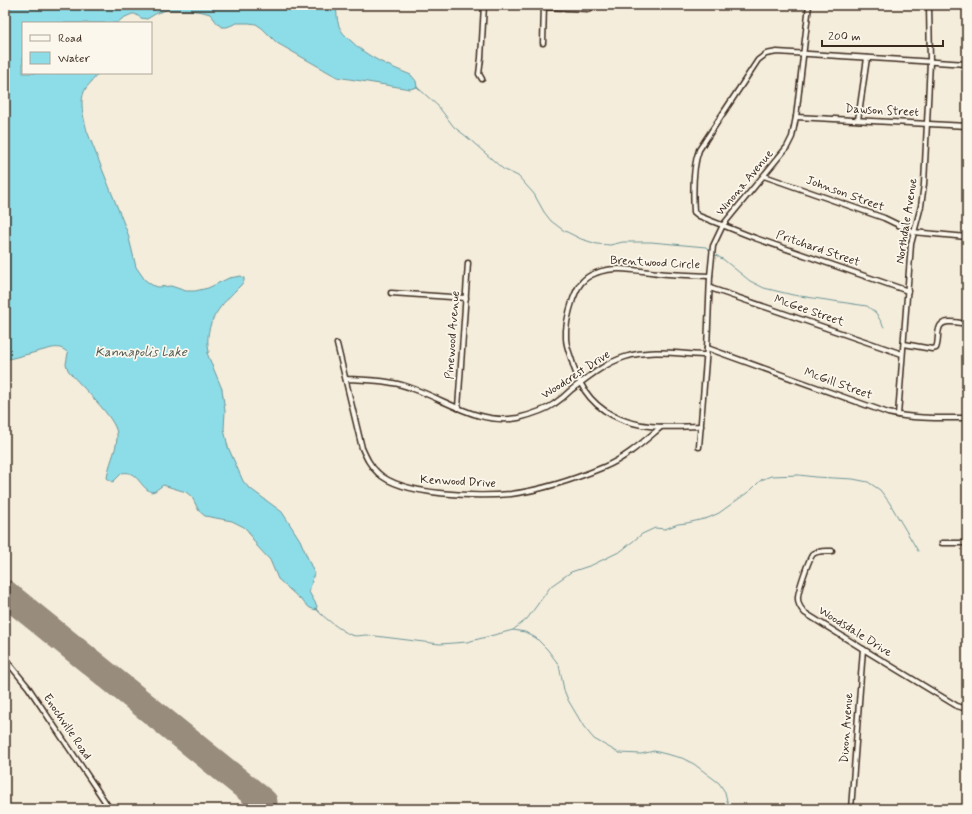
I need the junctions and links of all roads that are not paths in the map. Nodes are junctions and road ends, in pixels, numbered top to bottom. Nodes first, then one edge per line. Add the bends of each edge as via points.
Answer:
1 (484, 5) edge
2 (809, 5) edge
3 (929, 5) edge
4 (544, 6) edge
5 (589, 8) dead end
6 (543, 43) dead end
7 (803, 55) junction
8 (867, 58) junction
9 (930, 62) junction
10 (967, 64) edge
11 (482, 79) dead end
12 (796, 117) junction
13 (858, 120) junction
14 (926, 123) junction
15 (967, 126) edge
16 (764, 176) junction
17 (723, 225) junction
18 (913, 232) junction
19 (967, 237) edge
20 (468, 263) dead end
21 (710, 276) junction
22 (710, 288) junction
23 (908, 291) junction
24 (391, 293) dead end
25 (466, 298) junction
26 (967, 324) edge
27 (338, 344) dead end
28 (904, 344) junction
29 (707, 348) junction
30 (902, 354) junction
31 (706, 355) junction
32 (346, 379) junction
33 (580, 384) junction
34 (458, 408) junction
35 (898, 415) junction
36 (967, 418) edge
37 (701, 426) junction
38 (661, 427) junction
39 (699, 447) dead end
40 (942, 543) dead end
41 (967, 543) edge
42 (832, 551) dead end
43 (863, 649) junction
44 (5, 659) edge
45 (967, 709) edge
46 (110, 809) edge
47 (851, 809) edge

1 - 11 street via 479,74
2 - 7 street, Winona Avenue
3 - 9 street, Northdale Avenue
4 - 5 street
4 - 6 street
7 - 8 street
7 - 12 street, Winona Avenue
7 - 17 street, Pritchard Street via 777,52 766,54 758,60 698,150 694,212
8 - 9 street
8 - 13 street
9 - 10 street
9 - 14 street, Northdale Avenue
12 - 13 street, Dawson Street
12 - 16 street, Winona Avenue via 787,147
13 - 14 street, Dawson Street
14 - 15 street, Dawson Street
14 - 18 street, Northdale Avenue via 923,196
16 - 17 street, Winona Avenue
16 - 18 street, Johnson Street via 884,218
17 - 21 street, Winona Avenue via 713,246
17 - 23 street, Pritchard Street
18 - 19 street, Johnson Street
18 - 23 street, Northdale Avenue
20 - 25 street, Pinewood Avenue
21 - 22 street, Winona Avenue
21 - 33 street, Brentwood Circle via 609,269 596,272 584,279 576,290 566,331 568,350
22 - 29 street, Winona Avenue
22 - 30 street, McGee Street
23 - 28 street, Northdale Avenue
24 - 25 street
25 - 34 street, Pinewood Avenue
26 - 28 street via 944,322 940,325 936,348
27 - 32 street, Kenwood Drive
28 - 30 street, Northdale Avenue
29 - 31 street, Winona Avenue
29 - 35 street, McGill Street
30 - 35 street, Northdale Avenue
31 - 33 street, Woodcrest Drive via 640,353 605,366
31 - 37 street, Winona Avenue
32 - 34 street, Woodcrest Drive via 393,383 412,388
32 - 38 street, Kenwood Drive via 366,459 379,474 390,481 427,492 511,494 557,484 605,467 639,446
33 - 34 street, Woodcrest Drive via 554,404 517,418 478,416
33 - 38 street, Brentwood Circle via 598,405 613,416 638,425
35 - 36 street, McGill Street
37 - 38 street, Brentwood Circle
37 - 39 street, Winona Avenue
40 - 41 street
42 - 43 street, Woodsdale Drive via 817,552 812,556 799,592 798,603 805,613
43 - 45 street, Woodsdale Drive via 957,706
43 - 47 street, Dixon Avenue
44 - 46 street, Enochville Road via 28,687

